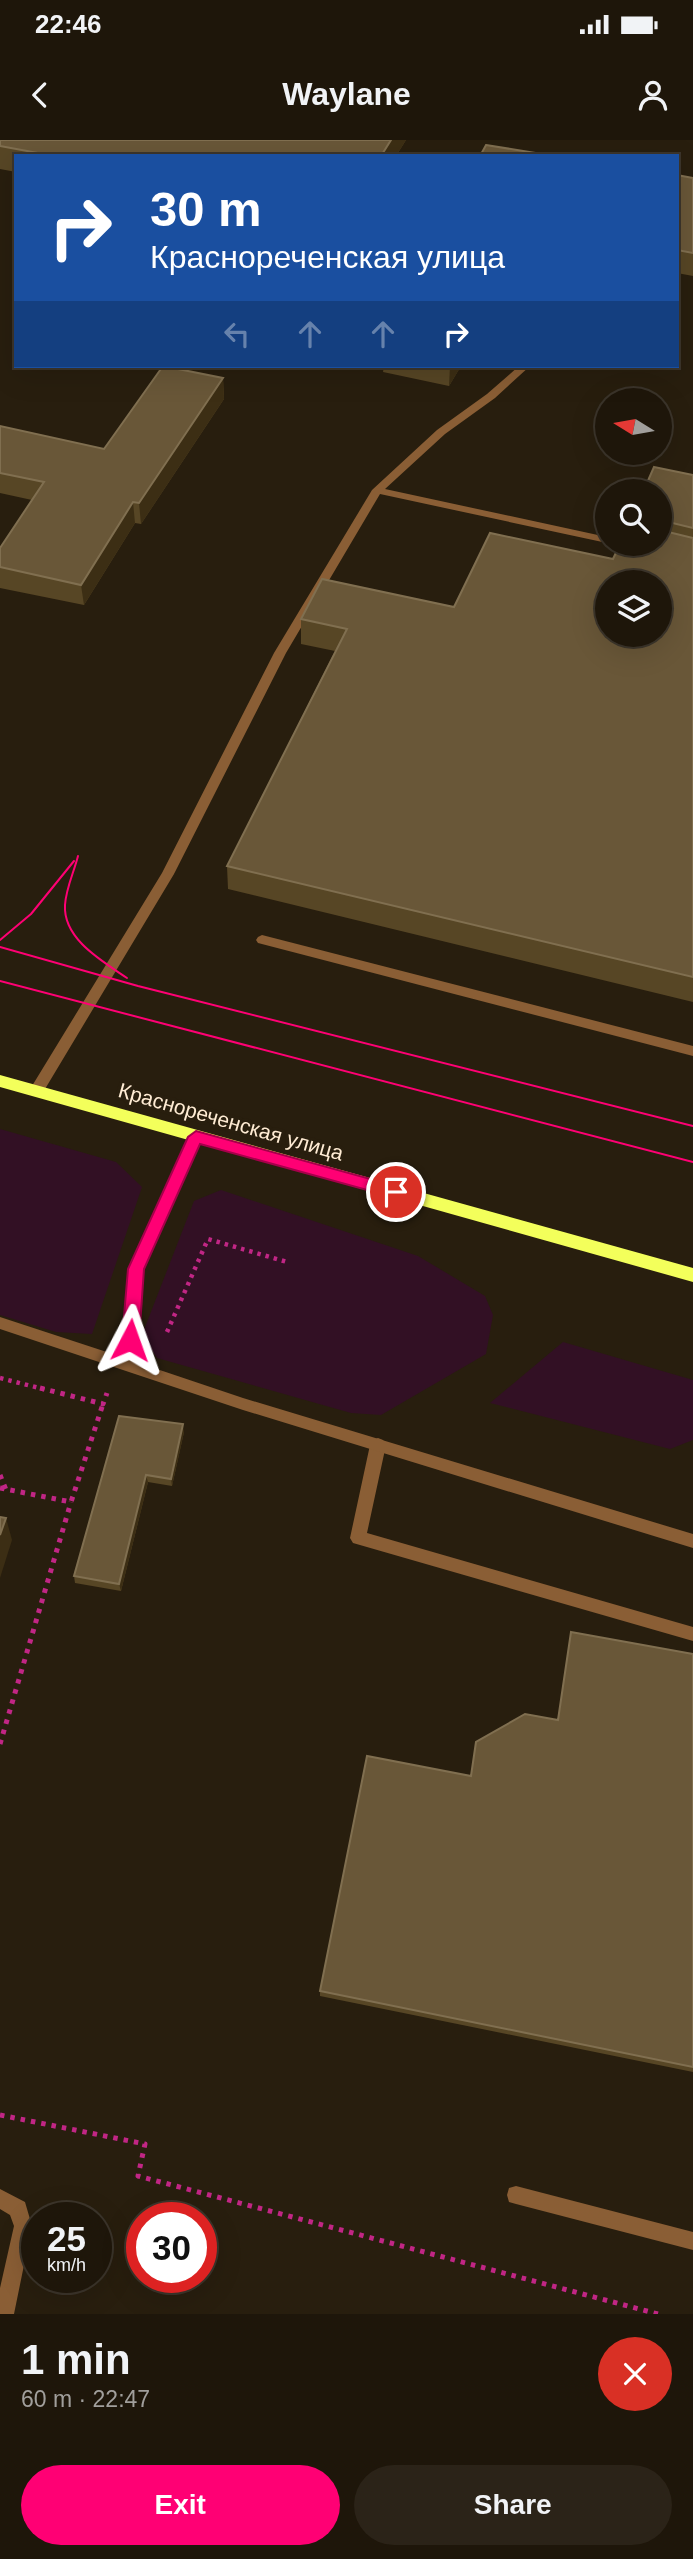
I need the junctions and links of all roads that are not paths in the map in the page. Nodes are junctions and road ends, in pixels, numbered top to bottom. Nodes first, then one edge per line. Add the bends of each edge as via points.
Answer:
1 (523, 368) edge
2 (377, 490) junction
3 (595, 537) edge
4 (262, 940) dead end
5 (693, 1051) edge
6 (0, 1081) edge
7 (37, 1090) junction
8 (196, 1137) junction
9 (693, 1275) edge
10 (0, 1323) edge
11 (129, 1364) junction
12 (378, 1445) junction
13 (693, 1541) edge
14 (693, 1634) edge
15 (516, 2195) dead end
16 (0, 2198) edge
17 (693, 2241) edge
18 (4, 2314) edge

1 - 2 street
2 - 3 street
2 - 7 street via 280,653 168,874
4 - 5 street
6 - 7 main road, Краснореченская улица
7 - 8 main road, Краснореченская улица
8 - 9 main road, Краснореченская улица
8 - 11 street via 136,1269
10 - 11 street
11 - 12 street
12 - 13 street
12 - 14 street via 358,1538
15 - 17 street
16 - 18 street via 18,2209 23,2227

